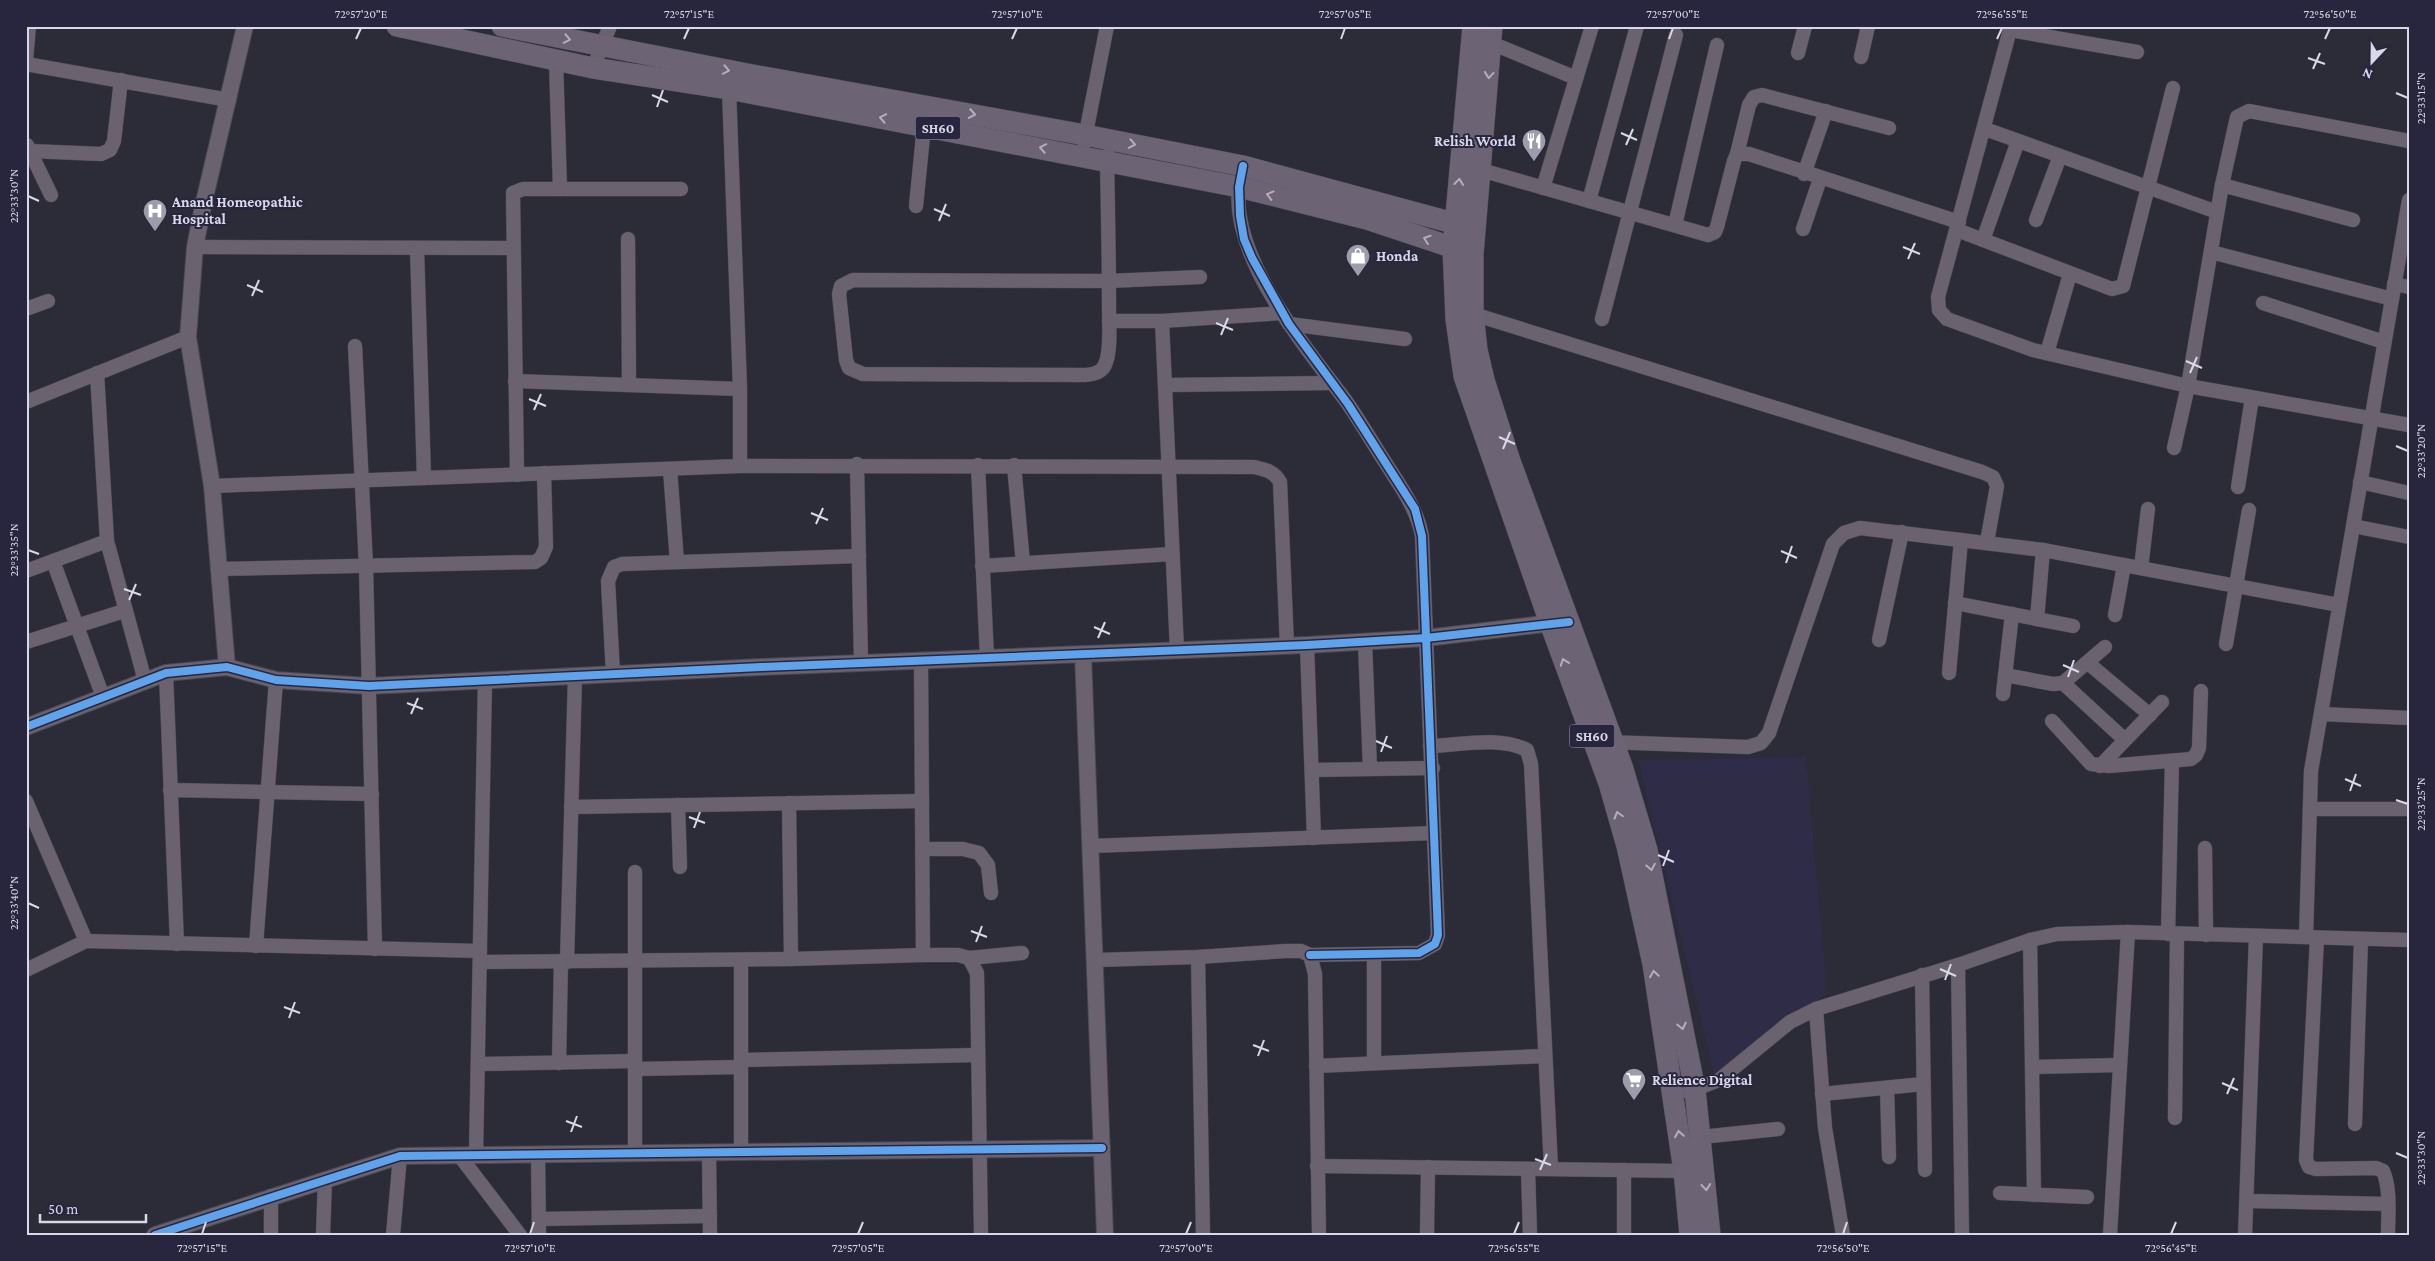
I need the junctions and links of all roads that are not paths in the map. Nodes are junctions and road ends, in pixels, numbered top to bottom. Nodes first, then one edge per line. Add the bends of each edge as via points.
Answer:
1 (29, 26) edge
2 (245, 26) edge
3 (397, 26) edge
4 (502, 26) edge
5 (610, 26) edge
6 (1107, 26) edge
7 (1473, 26) edge
8 (1592, 26) edge
9 (1637, 26) edge
10 (1805, 26) edge
11 (1868, 26) edge
12 (2011, 28) edge
13 (1492, 34) edge
14 (1676, 35) dead end
15 (1717, 45) dead end
16 (601, 46) junction
17 (2137, 52) dead end
18 (1798, 53) dead end
19 (1862, 57) dead end
20 (556, 60) junction
21 (26, 62) edge
22 (593, 68) junction
23 (1576, 78) junction
24 (121, 80) junction
25 (2173, 88) dead end
26 (729, 89) junction
27 (228, 100) junction
28 (1826, 112) junction
29 (924, 126) junction
30 (1889, 128) dead end
31 (1985, 129) junction
32 (1085, 135) junction
33 (1109, 140) junction
34 (2018, 141) junction
35 (2409, 141) edge
36 (28, 147) edge
37 (1737, 154) junction
38 (1082, 156) junction
39 (2060, 156) junction
40 (1107, 162) junction
41 (1481, 170) junction
42 (1804, 174) junction
43 (1241, 177) junction
44 (1820, 179) junction
45 (2222, 186) junction
46 (1543, 188) junction
47 (2149, 188) junction
48 (560, 189) junction
49 (681, 189) dead end
50 (51, 195) dead end
51 (1589, 201) junction
52 (2409, 203) edge
53 (916, 206) dead end
54 (2218, 212) junction
55 (1631, 213) junction
56 (2036, 220) dead end
57 (2353, 220) dead end
58 (1675, 225) junction
59 (1465, 226) junction
60 (1958, 226) junction
61 (1803, 229) dead end
62 (628, 239) dead end
63 (1983, 240) junction
64 (195, 247) junction
65 (417, 248) junction
66 (513, 248) junction
67 (1463, 251) junction
68 (2211, 252) junction
69 (2070, 274) junction
70 (1200, 277) dead end
71 (1109, 281) junction
72 (2409, 287) edge
73 (2393, 292) junction
74 (48, 302) dead end
75 (2264, 303) dead end
76 (26, 309) edge
77 (1473, 314) junction
78 (1286, 318) junction
79 (1602, 320) dead end
80 (1162, 321) junction
81 (1108, 322) junction
82 (188, 337) junction
83 (1405, 339) dead end
84 (2384, 342) junction
85 (355, 346) dead end
86 (2047, 353) junction
87 (97, 373) junction
88 (515, 381) junction
89 (1332, 383) junction
90 (629, 385) junction
91 (1165, 385) junction
92 (2188, 386) junction
93 (740, 389) junction
94 (2252, 398) junction
95 (26, 402) edge
96 (2371, 420) junction
97 (2409, 426) edge
98 (2174, 448) dead end
99 (857, 464) junction
100 (978, 465) junction
101 (1014, 465) junction
102 (740, 466) junction
103 (1168, 466) junction
104 (670, 469) junction
105 (544, 473) junction
106 (517, 475) junction
107 (424, 478) junction
108 (363, 481) junction
109 (2360, 482) junction
110 (212, 486) junction
111 (2238, 487) dead end
112 (2409, 493) edge
113 (2148, 509) dead end
114 (2248, 510) dead end
115 (2353, 526) junction
116 (1902, 532) junction
117 (2409, 536) edge
118 (1961, 540) junction
119 (107, 541) junction
120 (1987, 542) junction
121 (2043, 550) junction
122 (1172, 554) junction
123 (859, 556) junction
124 (53, 561) junction
125 (677, 562) junction
126 (1022, 563) junction
127 (2124, 565) junction
128 (366, 566) junction
129 (982, 566) junction
130 (2141, 568) junction
131 (218, 569) junction
132 (26, 571) edge
133 (2236, 586) junction
134 (1955, 603) junction
135 (2339, 605) junction
136 (124, 610) junction
137 (2012, 614) junction
138 (2115, 615) dead end
139 (2037, 619) junction
140 (1559, 622) junction
141 (78, 625) junction
142 (2073, 626) dead end
143 (1426, 638) junction
144 (1879, 640) dead end
145 (26, 642) edge
146 (1365, 642) junction
147 (2226, 644) dead end
148 (1307, 645) junction
149 (1288, 646) junction
150 (2105, 647) dead end
151 (1178, 650) junction
152 (1083, 654) junction
153 (987, 658) junction
154 (920, 660) junction
155 (861, 663) junction
156 (2088, 663) junction
157 (227, 667) junction
158 (166, 673) junction
159 (1949, 673) dead end
160 (613, 674) junction
161 (2005, 675) junction
162 (575, 676) junction
163 (276, 680) junction
164 (486, 680) junction
165 (145, 681) junction
166 (2063, 683) junction
167 (369, 686) junction
168 (2201, 691) dead end
169 (2003, 694) dead end
170 (103, 697) junction
171 (2162, 702) dead end
172 (2321, 714) junction
173 (2150, 715) junction
174 (2409, 718) edge
175 (2052, 722) dead end
176 (26, 727) edge
177 (2125, 740) junction
178 (1603, 742) junction
179 (1430, 746) junction
180 (2172, 761) junction
181 (2100, 766) junction
182 (1433, 768) junction
183 (1370, 769) junction
184 (1312, 770) junction
185 (170, 790) junction
186 (268, 792) junction
187 (372, 794) junction
188 (26, 801) edge
189 (922, 801) junction
190 (789, 803) junction
191 (678, 805) junction
192 (571, 807) junction
193 (2310, 809) junction
194 (2409, 809) edge
195 (1434, 833) junction
196 (1314, 838) junction
197 (1091, 846) junction
198 (2205, 848) dead end
199 (922, 849) junction
200 (680, 867) dead end
201 (635, 872) dead end
202 (991, 893) dead end
203 (2128, 932) junction
204 (2172, 934) junction
205 (2206, 935) junction
206 (2256, 936) junction
207 (2311, 938) junction
208 (2361, 939) junction
209 (2030, 940) junction
210 (2409, 940) edge
211 (86, 942) junction
212 (177, 944) junction
213 (256, 946) junction
214 (375, 948) junction
215 (1022, 953) dead end
216 (1374, 954) junction
217 (924, 955) junction
218 (1310, 955) junction
219 (480, 957) junction
220 (1198, 957) junction
221 (969, 958) junction
222 (791, 959) junction
223 (741, 960) junction
224 (1095, 960) junction
225 (636, 961) junction
226 (564, 962) junction
227 (1958, 965) junction
228 (26, 970) edge
229 (1922, 975) junction
230 (1816, 1009) junction
231 (977, 1055) junction
232 (1544, 1056) junction
233 (559, 1063) junction
234 (1374, 1063) junction
235 (478, 1064) junction
236 (741, 1064) junction
237 (635, 1065) junction
238 (2120, 1065) junction
239 (1316, 1066) junction
240 (2032, 1066) junction
241 (1923, 1084) junction
242 (1886, 1088) junction
243 (1695, 1090) junction
244 (1673, 1094) junction
245 (1822, 1094) junction
246 (2175, 1118) dead end
247 (2356, 1124) dead end
248 (1778, 1129) dead end
249 (1702, 1137) junction
250 (1102, 1148) junction
251 (980, 1149) junction
252 (741, 1152) junction
253 (635, 1153) junction
254 (709, 1153) junction
255 (538, 1154) junction
256 (459, 1155) junction
257 (476, 1155) junction
258 (400, 1156) junction
259 (1888, 1157) dead end
260 (1317, 1166) junction
261 (1428, 1167) junction
262 (1528, 1168) junction
263 (1551, 1168) junction
264 (1624, 1170) junction
265 (1924, 1170) dead end
266 (1684, 1171) junction
267 (325, 1179) junction
268 (2000, 1193) dead end
269 (2034, 1195) junction
270 (271, 1196) junction
271 (2087, 1197) dead end
272 (2247, 1201) junction
273 (2388, 1204) junction
274 (710, 1216) junction
275 (539, 1219) junction
276 (162, 1234) edge
277 (271, 1235) edge
278 (323, 1235) edge
279 (392, 1235) edge
280 (520, 1235) edge
281 (539, 1235) edge
282 (710, 1235) edge
283 (981, 1235) edge
284 (1105, 1235) edge
285 (1203, 1235) edge
286 (1319, 1235) edge
287 (1428, 1235) edge
288 (1530, 1235) edge
289 (1624, 1235) edge
290 (1690, 1235) edge
291 (1710, 1235) edge
292 (1843, 1235) edge
293 (1962, 1235) edge
294 (2110, 1235) edge
295 (2245, 1235) edge
296 (2388, 1235) edge

1 - 21 street
2 - 27 street
3 - 20 main road, SH60
4 -> 16 main road, SH60
5 - 16 street
6 - 32 street
59 -> 7 main road
8 - 23 street
9 - 51 street
10 - 18 street
11 - 19 street
12 - 17 street
12 - 31 street
13 - 23 street
13 -> 41 main road
14 - 55 street
15 - 58 street
16 - 22 street
16 -> 32 main road, SH60
20 - 22 main road, SH60
20 - 48 street
21 - 24 street
22 - 26 main road, SH60
23 - 46 street
24 - 27 street
24 - 36 street via 114,141 110,150 101,154
25 - 47 street
29 -> 26 main road, SH60
26 - 93 street
27 - 64 street
28 - 30 street
28 - 37 street via 1762,95 1754,97 1749,105
28 - 42 street
38 -> 29 main road, SH60
29 - 53 street
31 - 34 street
31 - 60 street
32 - 33 main road, SH60
32 - 38 street
33 - 40 street
33 -> 43 main road, SH60
34 - 39 street
34 - 63 street
35 - 45 street via 2249,111 2237,117 2234,125
36 - 50 street
37 - 42 street via 1748,154
37 - 58 street via 1715,232 1708,235
38 - 40 main road, SH60
39 - 47 street
39 - 56 street
40 - 43 main road, SH60
40 - 71 street
41 - 46 street
41 - 59 main road
42 - 44 street
43 - 59 main road, SH60
67 -> 43 main road, SH60
43 - 78 street via 1240,216 1244,239
44 - 60 street
44 - 61 street
45 - 54 street
45 - 57 street
46 - 51 street
47 - 54 street
47 - 69 street via 2123,286 2112,289
48 - 49 street
48 - 66 street via 523,189 514,193
51 - 55 street
52 - 73 street
54 - 68 street
55 - 58 street
55 - 79 street
59 - 67 main road
60 - 63 street
60 - 86 street via 1938,296 1939,310 1957,324
62 - 90 street
63 - 69 street
64 - 65 street
64 - 82 street
65 - 66 street
65 - 107 street
66 - 88 street
67 - 77 main road, SH60
67 - 140 main road, SH60 via 1456,319 1464,376
68 - 73 street
68 - 92 street
69 - 86 street
70 - 71 street
71 - 81 street
71 - 81 street via 853,280 841,286 840,294 846,360 849,368 863,374 1096,374 1107,361
72 - 73 street
73 - 84 street
74 - 76 street
75 - 84 street
77 - 120 street via 1982,472 1993,478 1997,486
77 - 140 main road, SH60 via 1484,380
78 - 80 street
78 - 83 street
78 - 89 street
80 - 81 street
80 - 91 street
82 - 87 street
82 - 110 street
84 - 96 street
85 - 108 street
86 - 92 street
87 - 95 street
87 - 119 street
88 - 90 street
88 - 106 street
89 - 91 street
89 - 143 street via 1415,509 1422,536
90 - 93 street
91 - 103 street
92 - 94 street
92 - 98 street
93 - 102 street
94 - 96 street
94 - 111 street
96 - 97 street
96 - 109 street
99 - 100 street
99 - 102 street
99 - 123 street
100 - 101 street
100 - 129 street
101 - 103 street
101 - 126 street
102 - 104 street
103 - 122 street
103 - 149 street via 1254,467 1276,475 1280,482
104 - 105 street
104 - 125 street
105 - 106 street
105 - 128 street via 546,547 535,562
106 - 107 street
107 - 108 street
108 - 110 street
108 - 128 street
109 - 112 street
109 - 115 street
110 - 131 street
113 - 130 street
114 - 133 street
115 - 117 street
115 - 135 street
116 - 118 street
116 - 144 street
116 - 178 street via 1860,528 1844,533 1833,544 1769,733 1761,743 1748,747
118 - 120 street
118 - 134 street
119 - 124 street
119 - 136 street
120 - 121 street
121 - 127 street
121 - 139 street
122 - 126 street
122 - 151 street
123 - 125 street
123 - 155 street
124 - 132 street
124 - 141 street
125 - 160 street via 614,566 610,574
126 - 129 street
127 - 130 street
127 - 138 street
128 - 131 street
128 - 167 street
129 - 153 street
130 - 133 street
131 - 157 street
133 - 135 street
133 - 147 street
134 - 137 street
134 - 159 street
135 - 172 street
136 - 141 street
136 - 165 street
137 - 139 street
137 - 161 street
139 - 142 street
140 - 143 street
140 - 178 main road, SH60
141 - 145 street
141 - 170 street
143 - 146 street
143 - 179 street
146 - 148 street
146 - 183 street
148 - 149 street
148 - 184 street
149 - 151 street
150 - 156 street
151 - 152 street
152 - 153 street
152 - 197 street
153 - 154 street
154 - 155 street
154 - 189 street
155 - 160 street
156 - 166 street
156 - 173 street
157 - 158 street
157 - 163 street
158 - 165 street
158 - 185 street
160 - 162 street
161 - 166 street
161 - 169 street
162 - 164 street
162 - 192 street
163 - 167 street
163 - 186 street
164 - 167 street
164 - 219 street
165 - 170 street
166 - 177 street
167 - 187 street
168 - 180 street via 2199,748 2191,758
170 - 176 street
171 - 173 street
172 - 174 street
172 - 193 street via 2311,771
173 - 177 street
175 - 181 street via 2083,757
177 - 181 street
178 -> 243 main road, SH60 via 1622,766 1647,850
244 -> 178 main road, SH60 via 1653,964 1627,846 1609,783
179 - 182 street
179 - 232 street via 1498,742 1516,744 1527,750 1531,764
180 - 181 street
180 - 204 street
182 - 183 street
182 - 195 street
183 - 184 street
184 - 196 street
185 - 186 street
185 - 212 street
186 - 187 street
186 - 213 street
187 - 214 street
188 - 211 street
189 - 190 street
189 - 199 street
190 - 191 street
190 - 222 street
191 - 192 street
191 - 200 street
192 - 226 street
193 - 194 street
193 - 207 street
195 - 196 street
195 - 216 street via 1439,925 1435,944 1419,954
196 - 197 street
197 - 224 street
198 - 205 street
199 - 202 street via 963,849 979,853 988,865
199 - 217 street
201 - 225 street
203 - 204 street
203 - 209 street via 2058,934
203 - 238 street
204 - 205 street
204 - 246 street
205 - 206 street
206 - 207 street
206 - 272 street
207 - 208 street
207 - 273 street via 2306,1160 2309,1167 2316,1168 2376,1168 2383,1171
208 - 210 street
208 - 247 street
209 - 227 street
209 - 240 street
211 - 212 street
211 - 228 street
212 - 213 street
213 - 214 street
214 - 219 street
215 - 221 street
216 - 218 street
216 - 234 street
217 - 221 street
217 - 222 street
218 - 220 street via 1286,951
218 - 239 street via 1315,974
219 - 226 street
219 - 235 street
220 - 224 street
220 - 285 street
221 - 231 street via 977,973
222 - 223 street
223 - 225 street
223 - 236 street
224 - 250 street
225 - 226 street
225 - 237 street
226 - 233 street
227 - 229 street
227 - 293 street
229 - 230 street
229 - 241 street
230 - 243 street via 1790,1022 1719,1080
230 - 245 street
231 - 236 street
231 - 251 street
232 - 234 street
232 - 263 street
233 - 235 street
233 - 237 street
234 - 239 street
235 - 257 street
236 - 237 street
236 - 252 street
237 - 253 street
238 - 240 street
238 - 294 street
239 - 260 street
240 - 269 street
241 - 242 street
241 - 265 street
242 - 245 street
242 - 259 street
243 - 244 street
243 - 249 main road, SH60
266 -> 244 main road, SH60
245 - 292 street
248 - 249 street
249 -> 291 main road, SH60
250 - 251 street
250 - 284 street
251 - 252 street
251 - 283 street
252 - 254 street
253 - 254 street
253 - 255 street
254 - 274 street
255 - 257 street
255 - 275 street
256 - 257 street
256 - 258 street
256 - 280 street
258 - 267 street
258 - 279 street
260 - 261 street
260 - 286 street
261 - 262 street
261 - 287 street
262 - 263 street
262 - 288 street
263 - 264 street
264 - 266 street
264 - 289 street
266 - 290 main road, SH60
267 - 270 street
267 - 278 street
268 - 269 street
269 - 271 street
270 - 276 street
270 - 277 street
272 - 273 street
272 - 295 street
273 - 296 street
274 - 275 street
274 - 282 street
275 - 281 street

